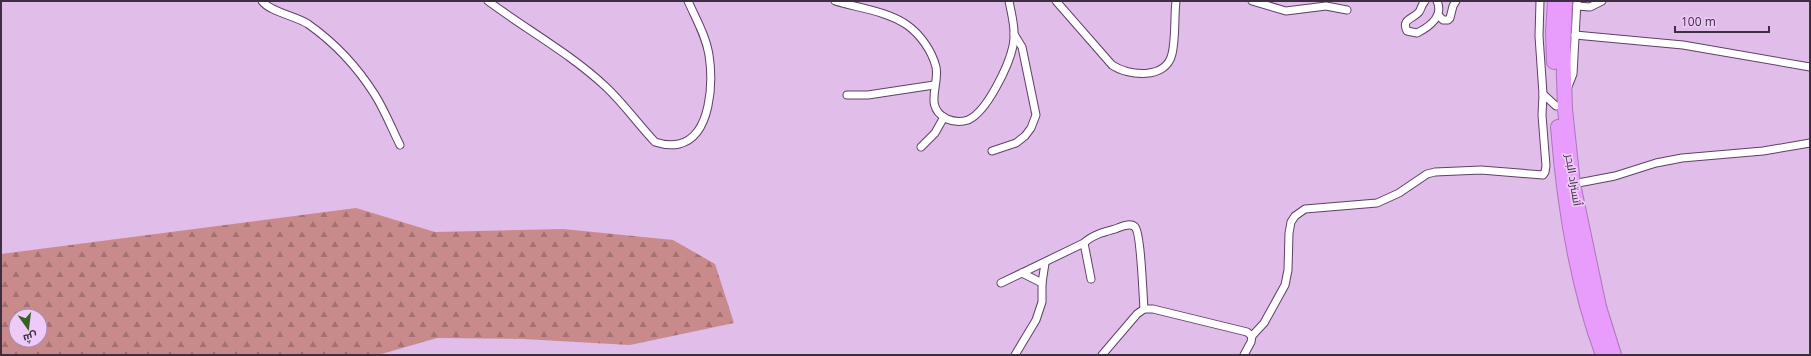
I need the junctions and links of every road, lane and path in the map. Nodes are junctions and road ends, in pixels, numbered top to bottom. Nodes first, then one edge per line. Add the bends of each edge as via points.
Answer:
1 (262, 1) edge
2 (488, 1) edge
3 (688, 1) edge
4 (835, 1) edge
5 (1008, 1) edge
6 (1056, 1) edge
7 (1176, 1) edge
8 (1252, 1) edge
9 (1425, 1) edge
10 (1437, 1) edge
11 (1456, 1) edge
12 (1540, 1) edge
13 (1555, 1) edge
14 (1602, 1) edge
15 (1573, 3) edge
16 (1347, 10) dead end
17 (1438, 16) junction
18 (1014, 34) junction
19 (1576, 35) junction
20 (1810, 67) edge
21 (934, 86) junction
22 (1565, 92) junction
23 (1543, 94) junction
24 (847, 95) dead end
25 (1556, 106) junction
26 (944, 117) junction
27 (1810, 143) edge
28 (400, 145) dead end
29 (921, 147) dead end
30 (992, 151) dead end
31 (1573, 184) junction
32 (1084, 242) junction
33 (1045, 263) junction
34 (1022, 273) junction
35 (1091, 279) dead end
36 (1001, 283) dead end
37 (1042, 283) junction
38 (1144, 309) junction
39 (1252, 336) junction
40 (1015, 355) edge
41 (1102, 355) edge
42 (1244, 355) edge
43 (1603, 355) edge
44 (1614, 355) edge

1 - 28 street via 273,9 298,18 340,51 364,78
2 - 3 street via 599,81 655,142 671,145 682,143 696,133 709,99 709,54 702,30
4 - 21 street via 890,16 914,31 926,47 936,68
5 - 18 street via 1013,17
6 - 7 street via 1112,65 1124,72 1146,74 1159,69 1170,58
8 - 16 street via 1286,11 1326,6
9 - 17 street via 1418,13 1407,20 1407,31 1417,33
10 - 17 street
11 - 17 street via 1448,20
12 - 23 street via 1539,36
13 - 25 highway, أتستراد البحر via 1553,32
14 - 15 street via 1590,7
15 - 19 street
15 - 22 highway, أتستراد البحر via 1563,46
18 - 26 street via 1013,47 1001,76 982,110 968,120 956,122
18 - 30 street via 1022,47 1036,115 1025,136 1016,143
19 - 20 street via 1683,45
19 - 22 street via 1573,74
21 - 24 street via 868,95
21 - 26 street via 934,103
22 - 31 highway, أتستراد البحر
23 - 25 street
23 - 39 street via 1546,166 1543,175 1481,170 1435,172 1427,174 1399,193 1377,203 1312,208 1298,214 1291,222 1285,285 1264,323
25 - 43 highway, أتستراد البحر via 1561,172 1572,238 1589,314
26 - 29 street
27 - 31 street via 1763,151 1682,158
31 - 44 highway, أتستراد البحر via 1596,293
32 - 33 street
32 - 35 street
32 - 38 street via 1128,224 1135,227 1139,243
33 - 34 street
33 - 37 street
34 - 36 street
34 - 37 street
37 - 40 street via 1042,302 1036,320
38 - 39 street via 1154,309 1247,332
38 - 41 street
39 - 42 street

